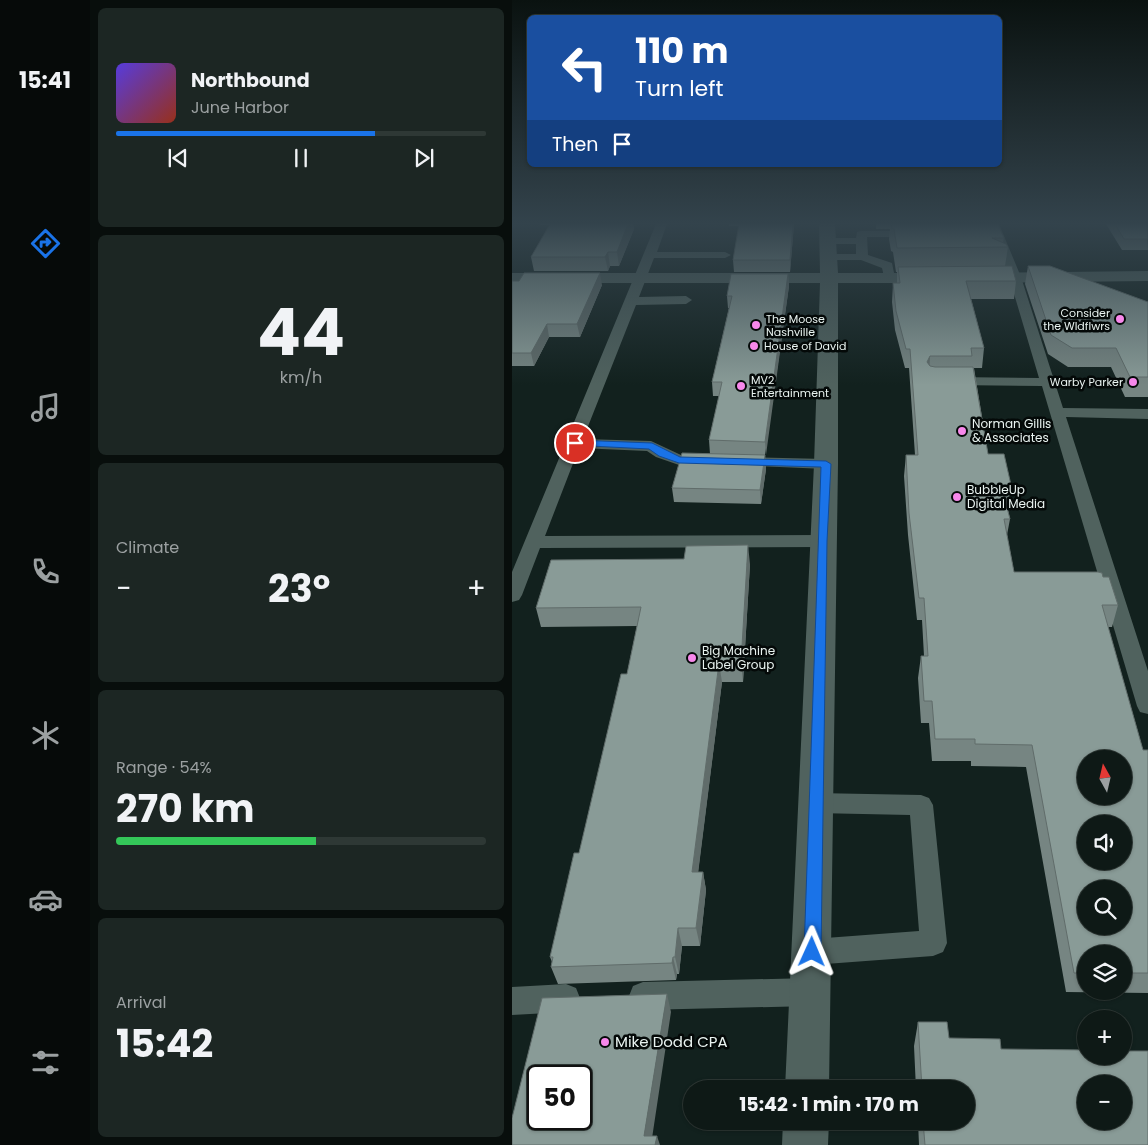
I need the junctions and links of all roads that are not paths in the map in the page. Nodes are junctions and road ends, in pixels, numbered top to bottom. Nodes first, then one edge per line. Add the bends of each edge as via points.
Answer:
1 (643, 277) edge
2 (828, 277) edge
3 (1053, 277) edge
4 (512, 278) edge
5 (639, 278) junction
6 (889, 278) edge
7 (1015, 278) junction
8 (686, 300) dead end
9 (630, 301) junction
10 (934, 381) edge
11 (1047, 382) junction
12 (1056, 412) junction
13 (1148, 414) edge
14 (575, 443) junction
15 (826, 464) junction
16 (822, 541) junction
17 (534, 542) junction
18 (512, 595) edge
19 (1148, 706) edge
20 (815, 803) junction
21 (812, 952) junction
22 (811, 992) junction
23 (620, 996) edge
24 (591, 997) edge
25 (512, 1001) edge
26 (807, 1080) edge
27 (806, 1130) edge
28 (805, 1145) edge

1 - 5 main road
2 - 15 main road
3 - 7 main road
4 - 5 main road
5 - 9 lane
6 - 7 main road
7 - 11 lane
8 - 9 lane
9 - 14 lane
10 - 11 lane
11 - 12 lane
12 - 13 lane
12 - 19 lane
14 - 15 lane via 652,446 679,460
14 - 17 lane
15 - 16 main road
16 - 17 lane
16 - 20 main road
17 - 18 lane
20 - 21 main road
20 - 21 lane via 921,805 933,942
21 - 22 main road
22 - 23 lane
22 - 26 main road
24 - 25 lane
27 - 28 main road

